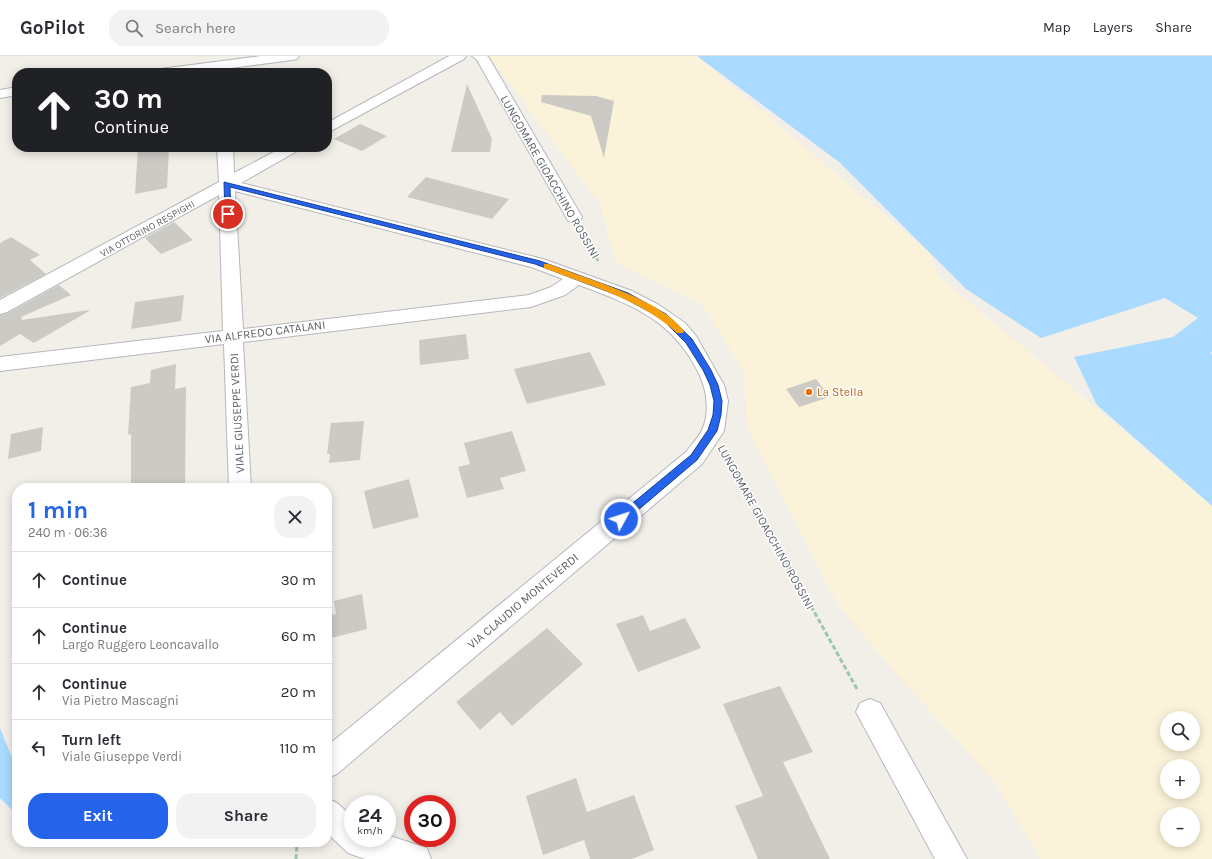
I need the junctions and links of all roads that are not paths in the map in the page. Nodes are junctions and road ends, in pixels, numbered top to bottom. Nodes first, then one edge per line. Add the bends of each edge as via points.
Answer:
1 (292, 56) edge
2 (459, 56) edge
3 (479, 56) edge
4 (220, 65) edge
5 (198, 68) edge
6 (12, 93) edge
7 (0, 94) edge
8 (332, 126) edge
9 (224, 152) edge
10 (285, 152) edge
11 (226, 184) junction
12 (574, 217) road end
13 (577, 278) junction
14 (0, 308) edge
15 (233, 336) junction
16 (0, 364) edge
17 (713, 431) joint
18 (240, 483) edge
19 (870, 712) road end
20 (332, 760) edge
21 (332, 817) edge
22 (344, 828) edge
23 (380, 847) edge
24 (416, 859) edge
25 (952, 859) edge

1 - 4 street
2 - 8 street
3 - 12 street, LUNGOMARE GIOACCHINO ROSSINI
4 - 5 street
6 - 7 street
9 - 11 street, VIALE GIUSEPPE VERDI
10 - 11 street, VIA OTTORINO RESPIGHI
11 - 13 street via 538,263
11 - 14 street, VIA OTTORINO RESPIGHI
11 - 15 street, VIALE GIUSEPPE VERDI
13 - 15 street, VIA ALFREDO CATALANI via 558,291 531,301
13 - 17 street, LUNGOMARE GIOACCHINO ROSSINI via 639,302 663,316 689,341 707,370 717,396 717,415
15 - 16 street, VIA ALFREDO CATALANI
15 - 18 street, VIALE GIUSEPPE VERDI
17 - 20 street, VIA CLAUDIO MONTEVERDI via 694,458
19 - 25 street
21 - 22 street
23 - 24 street

